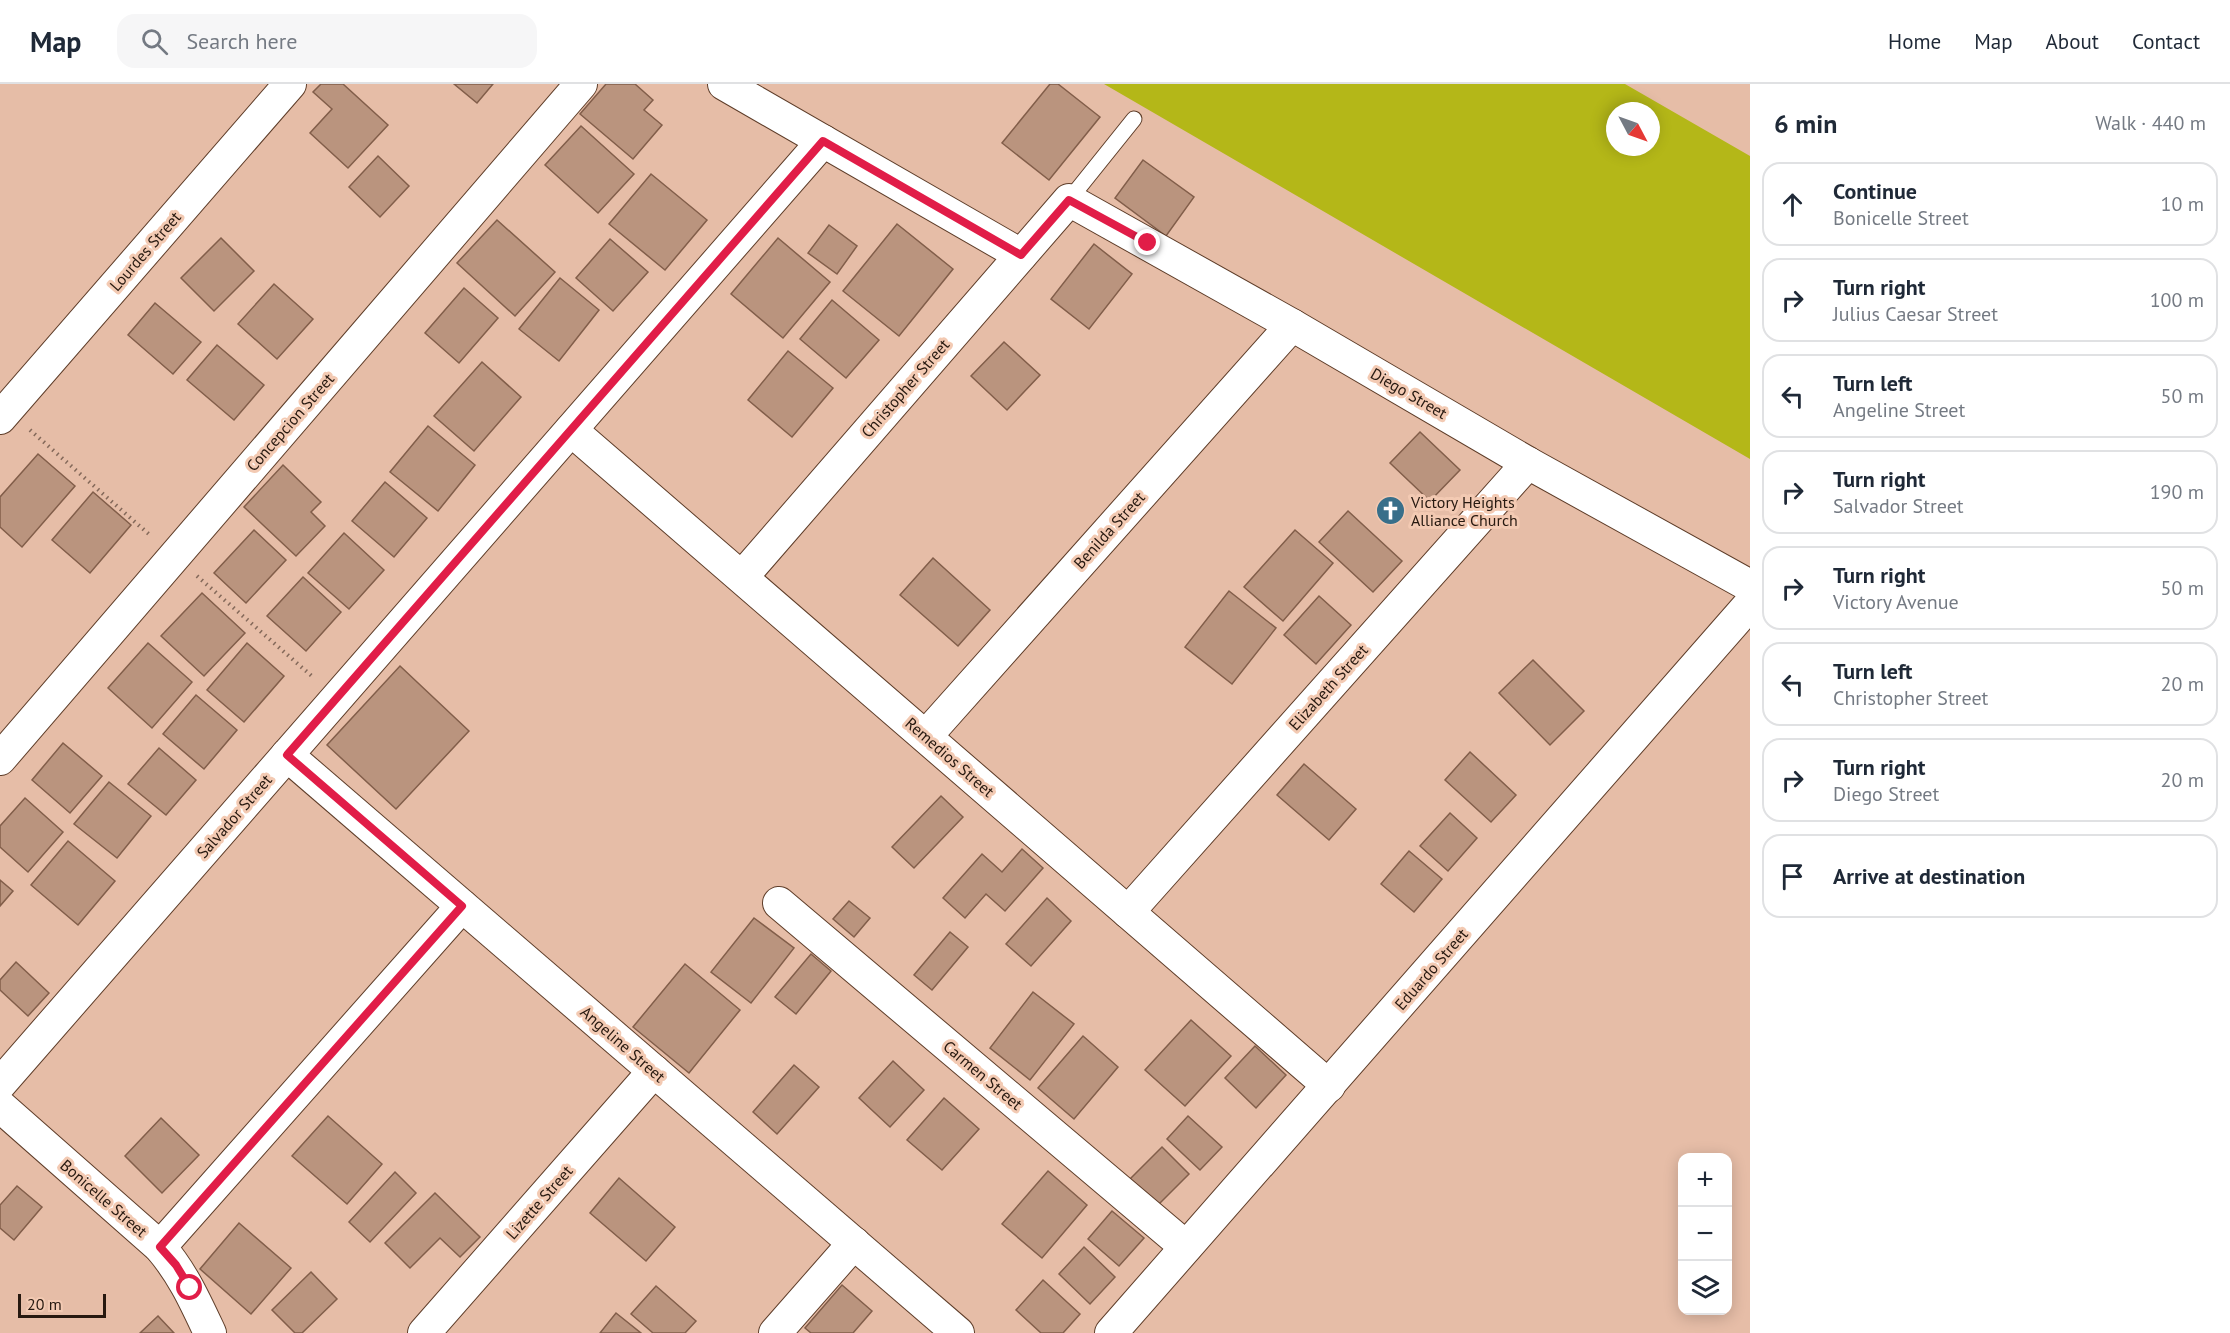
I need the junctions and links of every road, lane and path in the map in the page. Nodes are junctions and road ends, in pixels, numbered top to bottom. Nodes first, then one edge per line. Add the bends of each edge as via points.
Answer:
1 (290, 84) edge
2 (581, 84) edge
3 (724, 84) edge
4 (1134, 118) dead end
5 (823, 141) junction
6 (1069, 200) junction
7 (1021, 255) junction
8 (1292, 325) junction
9 (0, 418) edge
10 (571, 430) junction
11 (1528, 463) junction
12 (742, 577) junction
13 (1750, 586) edge
14 (1750, 604) edge
15 (926, 736) junction
16 (287, 755) junction
17 (0, 759) edge
18 (779, 903) dead end
19 (462, 906) junction
20 (1128, 912) junction
21 (654, 1071) junction
22 (0, 1084) edge
23 (1329, 1086) junction
24 (0, 1106) edge
25 (854, 1243) junction
26 (160, 1247) junction
27 (1186, 1247) junction
28 (210, 1333) edge
29 (424, 1333) edge
30 (775, 1333) edge
31 (958, 1333) edge
32 (1111, 1333) edge

1 - 9 street, Lourdes Street
2 - 17 street, Concepcion Street
3 - 5 street
4 - 6 lane
5 - 7 street
5 - 10 street, Salvador Street
6 - 7 street, Christopher Street
6 - 8 street, Diego Street
7 - 12 street, Christopher Street
8 - 11 street, Diego Street
8 - 15 street, Benilda Street
10 - 12 street, Remedios Street
10 - 16 street, Salvador Street
11 - 13 street, Diego Street
11 - 20 street, Elizabeth Street
12 - 15 street, Remedios Street
14 - 23 street, Eduardo Street
15 - 20 street, Remedios Street
16 - 19 street, Angeline Street
16 - 22 street, Salvador Street
18 - 27 street, Carmen Street
19 - 21 street, Angeline Street
19 - 26 street
20 - 23 street, Remedios Street
21 - 25 street, Angeline Street
21 - 29 street, Lizette Street
23 - 27 street, Eduardo Street
24 - 26 street, Bonicelle Street
25 - 30 street
25 - 31 street, Angeline Street
26 - 28 street, Bonicelle Street via 190,1288
27 - 32 street, Eduardo Street

